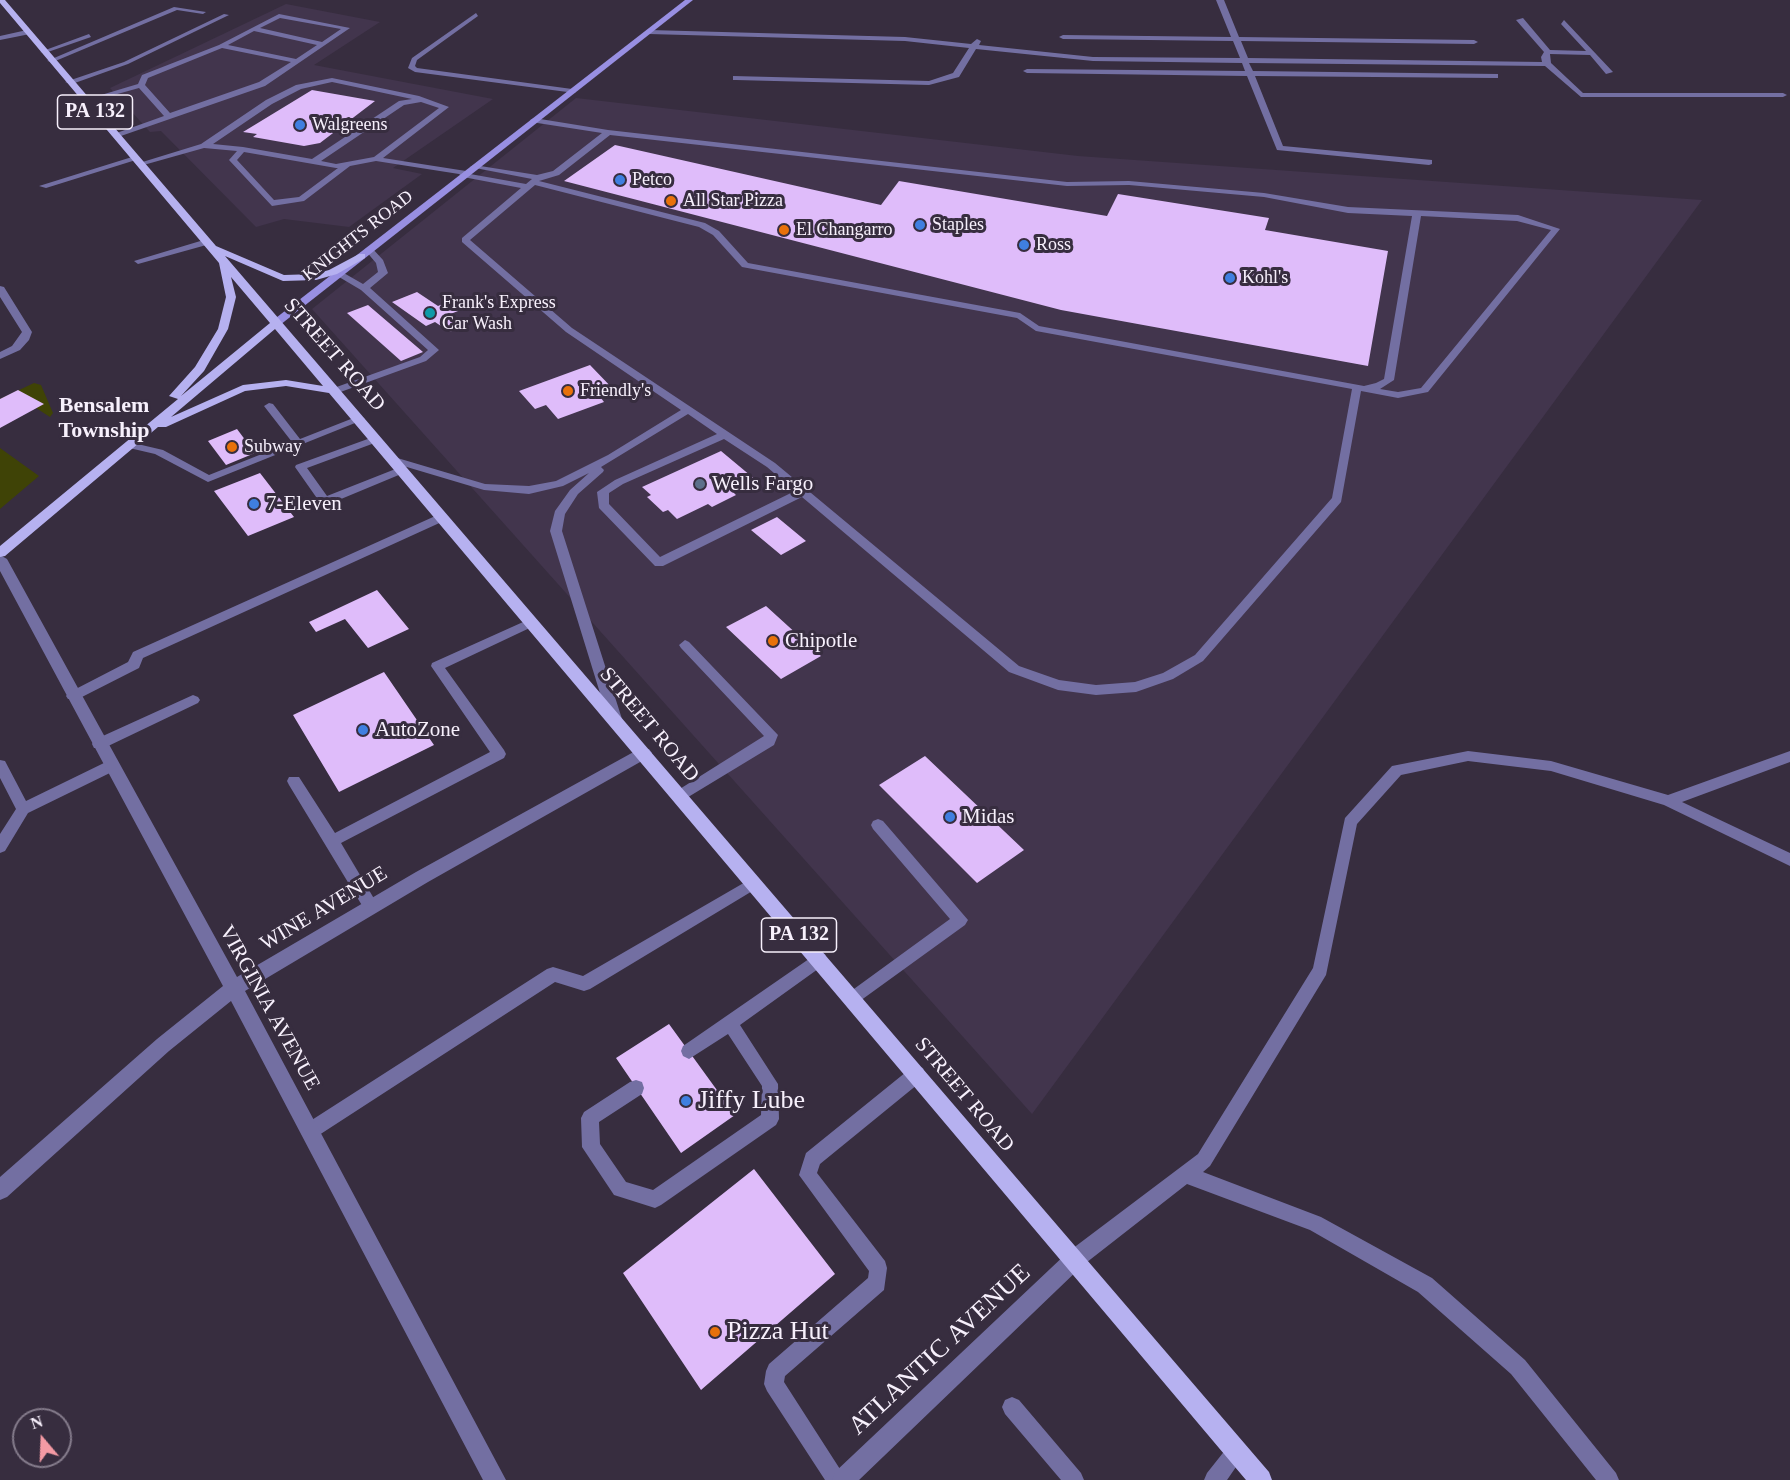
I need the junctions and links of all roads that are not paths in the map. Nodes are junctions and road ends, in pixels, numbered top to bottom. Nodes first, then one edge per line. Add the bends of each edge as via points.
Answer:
1 (1, 0) edge
2 (175, 0) edge
3 (688, 0) edge
4 (1220, 0) edge
5 (203, 12) dead end
6 (226, 15) dead end
7 (476, 15) dead end
8 (1520, 20) dead end
9 (1564, 22) dead end
10 (658, 25) junction
11 (253, 29) junction
12 (27, 32) junction
13 (649, 32) junction
14 (0, 38) edge
15 (1063, 38) dead end
16 (1238, 39) junction
17 (1474, 42) dead end
18 (323, 44) junction
19 (975, 44) junction
20 (221, 46) junction
21 (43, 52) junction
22 (1592, 53) junction
23 (1244, 57) junction
24 (1547, 58) junction
25 (51, 61) junction
26 (297, 61) junction
27 (1027, 71) dead end
28 (1610, 72) dead end
29 (1252, 74) junction
30 (1495, 76) dead end
31 (736, 78) dead end
32 (69, 82) junction
33 (141, 85) junction
34 (572, 92) junction
35 (1783, 95) dead end
36 (421, 99) junction
37 (85, 101) junction
38 (170, 117) junction
39 (534, 120) junction
40 (608, 132) junction
41 (115, 135) junction
42 (204, 146) junction
43 (243, 149) junction
44 (375, 159) junction
45 (138, 161) junction
46 (314, 162) junction
47 (1428, 162) dead end
48 (70, 165) dead end
49 (346, 166) junction
50 (468, 172) junction
51 (79, 175) junction
52 (533, 182) junction
53 (43, 186) dead end
54 (1417, 213) junction
55 (209, 244) junction
56 (365, 253) junction
57 (221, 258) junction
58 (138, 261) dead end
59 (339, 274) junction
60 (364, 288) junction
61 (0, 289) edge
62 (276, 323) junction
63 (0, 356) edge
64 (1359, 388) junction
65 (335, 391) junction
66 (269, 406) dead end
67 (690, 410) junction
68 (360, 419) junction
69 (726, 434) junction
70 (376, 439) junction
71 (132, 442) junction
72 (298, 443) junction
73 (612, 458) junction
74 (398, 465) junction
75 (803, 492) junction
76 (442, 517) junction
77 (0, 553) edge
78 (0, 559) edge
79 (532, 622) junction
80 (684, 645) dead end
81 (73, 696) junction
82 (193, 700) dead end
83 (615, 719) junction
84 (99, 744) junction
85 (644, 753) junction
86 (1790, 756) edge
87 (0, 765) edge
88 (111, 766) junction
89 (294, 781) dead end
90 (680, 796) junction
91 (1668, 801) junction
92 (24, 808) junction
93 (878, 825) dead end
94 (332, 841) junction
95 (0, 847) edge
96 (1790, 860) edge
97 (754, 883) junction
98 (371, 907) junction
99 (819, 959) junction
100 (233, 989) junction
101 (853, 999) junction
102 (730, 1023) junction
103 (689, 1051) dead end
104 (916, 1074) junction
105 (636, 1088) dead end
106 (310, 1131) junction
107 (1185, 1174) junction
108 (0, 1190) edge
109 (1075, 1259) junction
110 (1012, 1407) dead end
111 (1237, 1451) junction
112 (495, 1480) edge
113 (837, 1480) edge
114 (843, 1480) edge
115 (1074, 1480) edge
116 (1214, 1480) edge
117 (1261, 1480) edge
118 (1609, 1480) edge

1 - 12 main road, STREET ROAD / PA 132
2 - 21 lane
3 - 10 main road, KNIGHTS ROAD
4 - 16 street
5 - 25 lane via 176,8
6 - 32 lane via 126,63
7 - 34 lane via 414,59 411,66 416,70
8 - 24 street
9 - 22 street
10 - 13 main road, KNIGHTS ROAD
10 - 19 street via 925,34
11 - 18 lane
11 - 18 lane via 279,15 346,28
11 - 20 lane
12 - 14 street
12 - 21 main road, STREET ROAD / PA 132
13 - 19 street
13 - 34 main road, KNIGHTS ROAD
15 - 16 street
16 - 17 street
16 - 23 street
18 - 26 lane
19 - 23 street
19 - 31 street via 956,75 929,83
20 - 26 lane
20 - 33 lane via 145,76
21 - 25 main road, STREET ROAD / PA 132
22 - 24 street
22 - 28 street
23 - 24 street
23 - 29 street
24 - 35 street via 1581,95
25 - 32 main road, STREET ROAD / PA 132
26 - 38 lane via 262,84
27 - 29 street
29 - 30 street
29 - 47 street via 1280,148
32 - 37 main road, STREET ROAD / PA 132
33 - 37 lane
33 - 38 lane
34 - 39 main road, KNIGHTS ROAD
36 - 42 lane via 332,80 299,87 269,102
36 - 44 lane via 445,107
36 - 46 lane via 402,103
37 - 41 main road, STREET ROAD / PA 132
38 - 41 lane
39 - 40 lane
39 - 50 main road, KNIGHTS ROAD
40 - 52 lane via 556,173
40 - 54 lane via 1067,184 1130,183 1264,195 1348,210
41 - 45 main road, STREET ROAD / PA 132
42 - 43 lane
42 - 45 lane
43 - 46 lane
43 - 49 lane via 233,160 272,203 301,199
44 - 49 lane
44 - 50 lane
45 - 51 lane
45 - 55 main road, STREET ROAD / PA 132
46 - 49 lane
48 - 51 lane
50 - 52 lane
50 - 52 lane
50 - 56 main road, KNIGHTS ROAD
51 - 53 lane
52 - 64 lane via 702,225 717,233 745,265 1020,316 1036,328
52 - 67 lane via 465,240 569,330
54 - 64 lane via 1389,380 1379,386
54 - 64 lane via 1518,218 1557,229 1424,390 1398,395
55 - 56 main road via 283,278 324,274
55 - 57 main road, STREET ROAD / PA 132
55 - 58 lane
56 - 59 main road, KNIGHTS ROAD
56 - 60 lane via 380,262 383,273
57 - 62 main road, STREET ROAD / PA 132
57 - 71 main road via 231,297 223,329 200,369
59 - 60 lane
59 - 62 main road, KNIGHTS ROAD
60 - 65 lane via 434,350 423,359
61 - 63 street via 27,332 16,348
62 - 65 main road, STREET ROAD / PA 132
62 - 71 main road, KNIGHTS ROAD
64 - 75 lane via 1337,499 1199,658 1168,676 1136,687 1096,690 1058,685 1014,669
65 - 68 main road, STREET ROAD / PA 132
65 - 71 main road via 286,383 243,388 201,405
66 - 72 lane
67 - 69 lane
67 - 73 lane
68 - 70 main road, STREET ROAD / PA 132
68 - 72 lane
69 - 75 lane
69 - 75 lane via 603,492 603,505 659,563
70 - 74 main road, STREET ROAD / PA 132
70 - 74 lane via 300,467 325,501
71 - 72 lane via 208,479
71 - 77 main road, KNIGHTS ROAD
73 - 74 lane via 559,484 529,490 484,487
73 - 83 lane via 573,492 559,514 556,531
74 - 76 main road, STREET ROAD / PA 132
76 - 79 main road, STREET ROAD / PA 132
76 - 81 lane via 137,655 134,665
78 - 81 street, VIRGINIA AVENUE
79 - 83 main road, STREET ROAD / PA 132
79 - 94 lane via 437,666 499,754
80 - 90 lane via 771,735 769,741
81 - 84 street, VIRGINIA AVENUE
82 - 84 lane
83 - 85 main road, STREET ROAD / PA 132
84 - 88 street, VIRGINIA AVENUE
85 - 90 main road, STREET ROAD / PA 132
85 - 98 street, WINE AVENUE
86 - 91 lane
87 - 92 lane
88 - 92 lane
88 - 100 street, VIRGINIA AVENUE
89 - 94 lane
90 - 97 main road, STREET ROAD / PA 132
91 - 96 lane
91 - 107 lane via 1551,766 1468,756 1397,770 1350,822 1320,970 1204,1160
92 - 95 lane
93 - 101 lane via 960,920
94 - 98 lane
97 - 99 main road, STREET ROAD / PA 132
97 - 106 lane via 584,984 553,974
98 - 100 street, WINE AVENUE
99 - 101 main road, STREET ROAD / PA 132
99 - 102 lane
100 - 106 street, VIRGINIA AVENUE
100 - 108 street, WINE AVENUE
101 - 104 main road, STREET ROAD / PA 132
102 - 103 lane
102 - 105 lane via 770,1084 770,1119 655,1199 620,1189 591,1147 590,1118
104 - 109 main road, STREET ROAD / PA 132
104 - 113 lane via 812,1160 808,1175 878,1268 877,1283 776,1371 774,1384
106 - 112 street, VIRGINIA AVENUE
107 - 109 lane
107 - 118 lane via 1315,1223 1425,1285 1518,1367
109 - 111 main road, STREET ROAD / PA 132
109 - 114 street, ATLANTIC AVENUE
110 - 115 lane
111 - 116 lane
111 - 117 main road, STREET ROAD / PA 132

